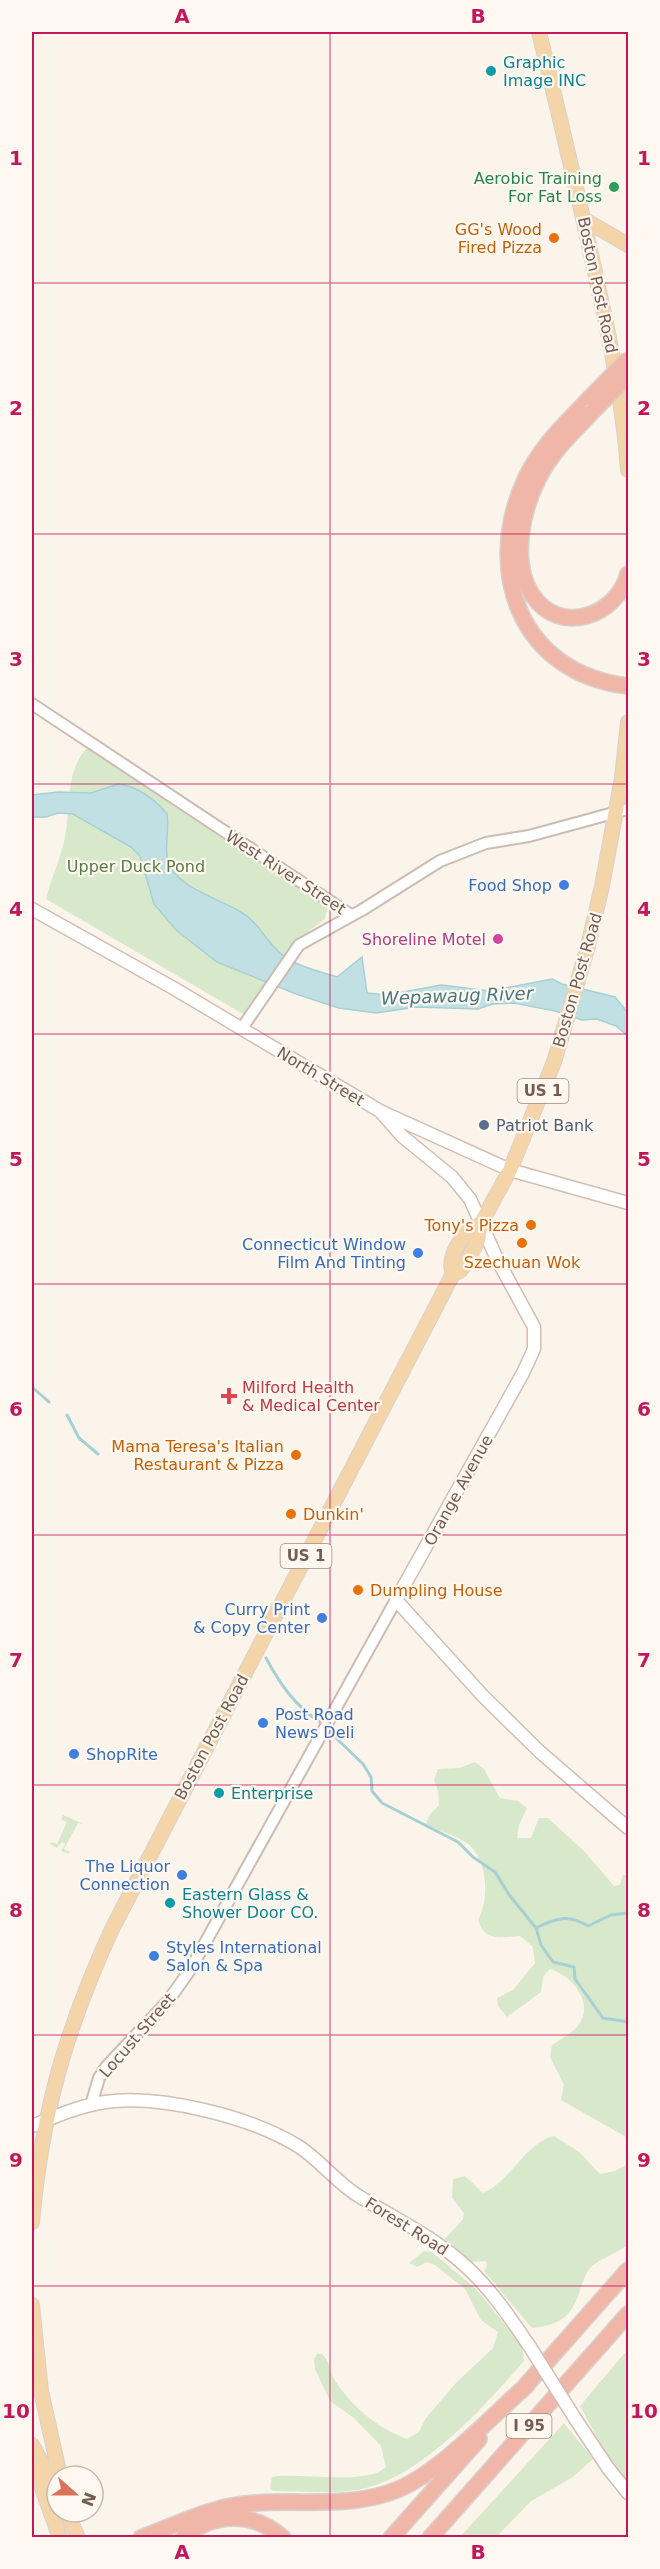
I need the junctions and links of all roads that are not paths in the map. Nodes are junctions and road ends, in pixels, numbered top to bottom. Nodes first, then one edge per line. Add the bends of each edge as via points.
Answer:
1 (539, 32) edge
2 (585, 220) junction
3 (628, 244) edge
4 (628, 359) edge
5 (628, 376) edge
6 (591, 405) junction
7 (628, 470) edge
8 (628, 574) edge
9 (628, 686) edge
10 (32, 704) edge
11 (628, 722) edge
12 (622, 811) edge
13 (32, 909) edge
14 (351, 915) junction
15 (242, 1028) junction
16 (380, 1111) junction
17 (510, 1170) junction
18 (628, 1203) edge
19 (481, 1223) junction
20 (396, 1600) junction
21 (628, 1828) edge
22 (91, 2104) junction
23 (38, 2123) edge
24 (32, 2222) edge
25 (628, 2270) edge
26 (32, 2305) edge
27 (628, 2314) edge
28 (526, 2385) junction
29 (32, 2445) edge
30 (32, 2460) edge
31 (57, 2464) edge
32 (494, 2465) junction
33 (45, 2468) edge
34 (628, 2493) edge
35 (73, 2524) edge
36 (60, 2538) edge
37 (79, 2538) edge
38 (141, 2538) edge
39 (183, 2538) edge
40 (283, 2538) edge
41 (391, 2538) edge
42 (430, 2538) edge
43 (441, 2538) edge

1 - 2 main road, Boston Post Road
2 - 3 main road
2 - 7 main road, Boston Post Road via 616,372
4 - 6 highway, bridge
5 - 6 highway, bridge
6 - 8 highway via 534,488 521,537 524,575 527,588 540,605 571,618 592,616 610,604
6 - 9 highway via 542,451 525,479 511,526 511,578 524,621 551,656 591,679
10 - 14 street, West River Street
11 - 12 main road, Boston Post Road / US 1
12 - 14 street, West River Street via 453,854
12 - 17 main road, Boston Post Road / US 1 via 579,980 550,1072
13 - 15 main road, North Street
14 - 15 street via 299,945
15 - 16 main road, North Street
16 - 17 main road, North Street
16 - 19 main road, Orange Avenue via 402,1136 452,1177 470,1199
17 - 18 main road, North Street
17 - 19 main road, Boston Post Road / US 1
19 - 20 main road, Orange Avenue via 533,1323 535,1345
19 - 23 main road, Boston Post Road / US 1 via 478,1240 465,1265 453,1274 111,1929
20 - 21 main road via 483,1696 540,1752
20 - 22 street, Locust Street via 195,1961 168,2001 106,2067
22 - 23 main road
22 - 34 main road, Forest Road, bridge via 135,2101 184,2107 243,2121 300,2147 356,2194 430,2239 461,2262 504,2308
23 - 24 main road, Boston Post Road / US 1
25 - 28 highway, I 95
26 - 31 main road via 43,2403
27 - 32 highway, I 95
28 - 38 highway via 441,2461 397,2490 346,2502 232,2506
28 - 41 highway, I 95
29 - 33 main road
30 - 36 main road
32 - 42 highway, I 95
32 - 43 highway
35 - 37 main road
39 - 40 highway via 204,2523 236,2517 260,2523

